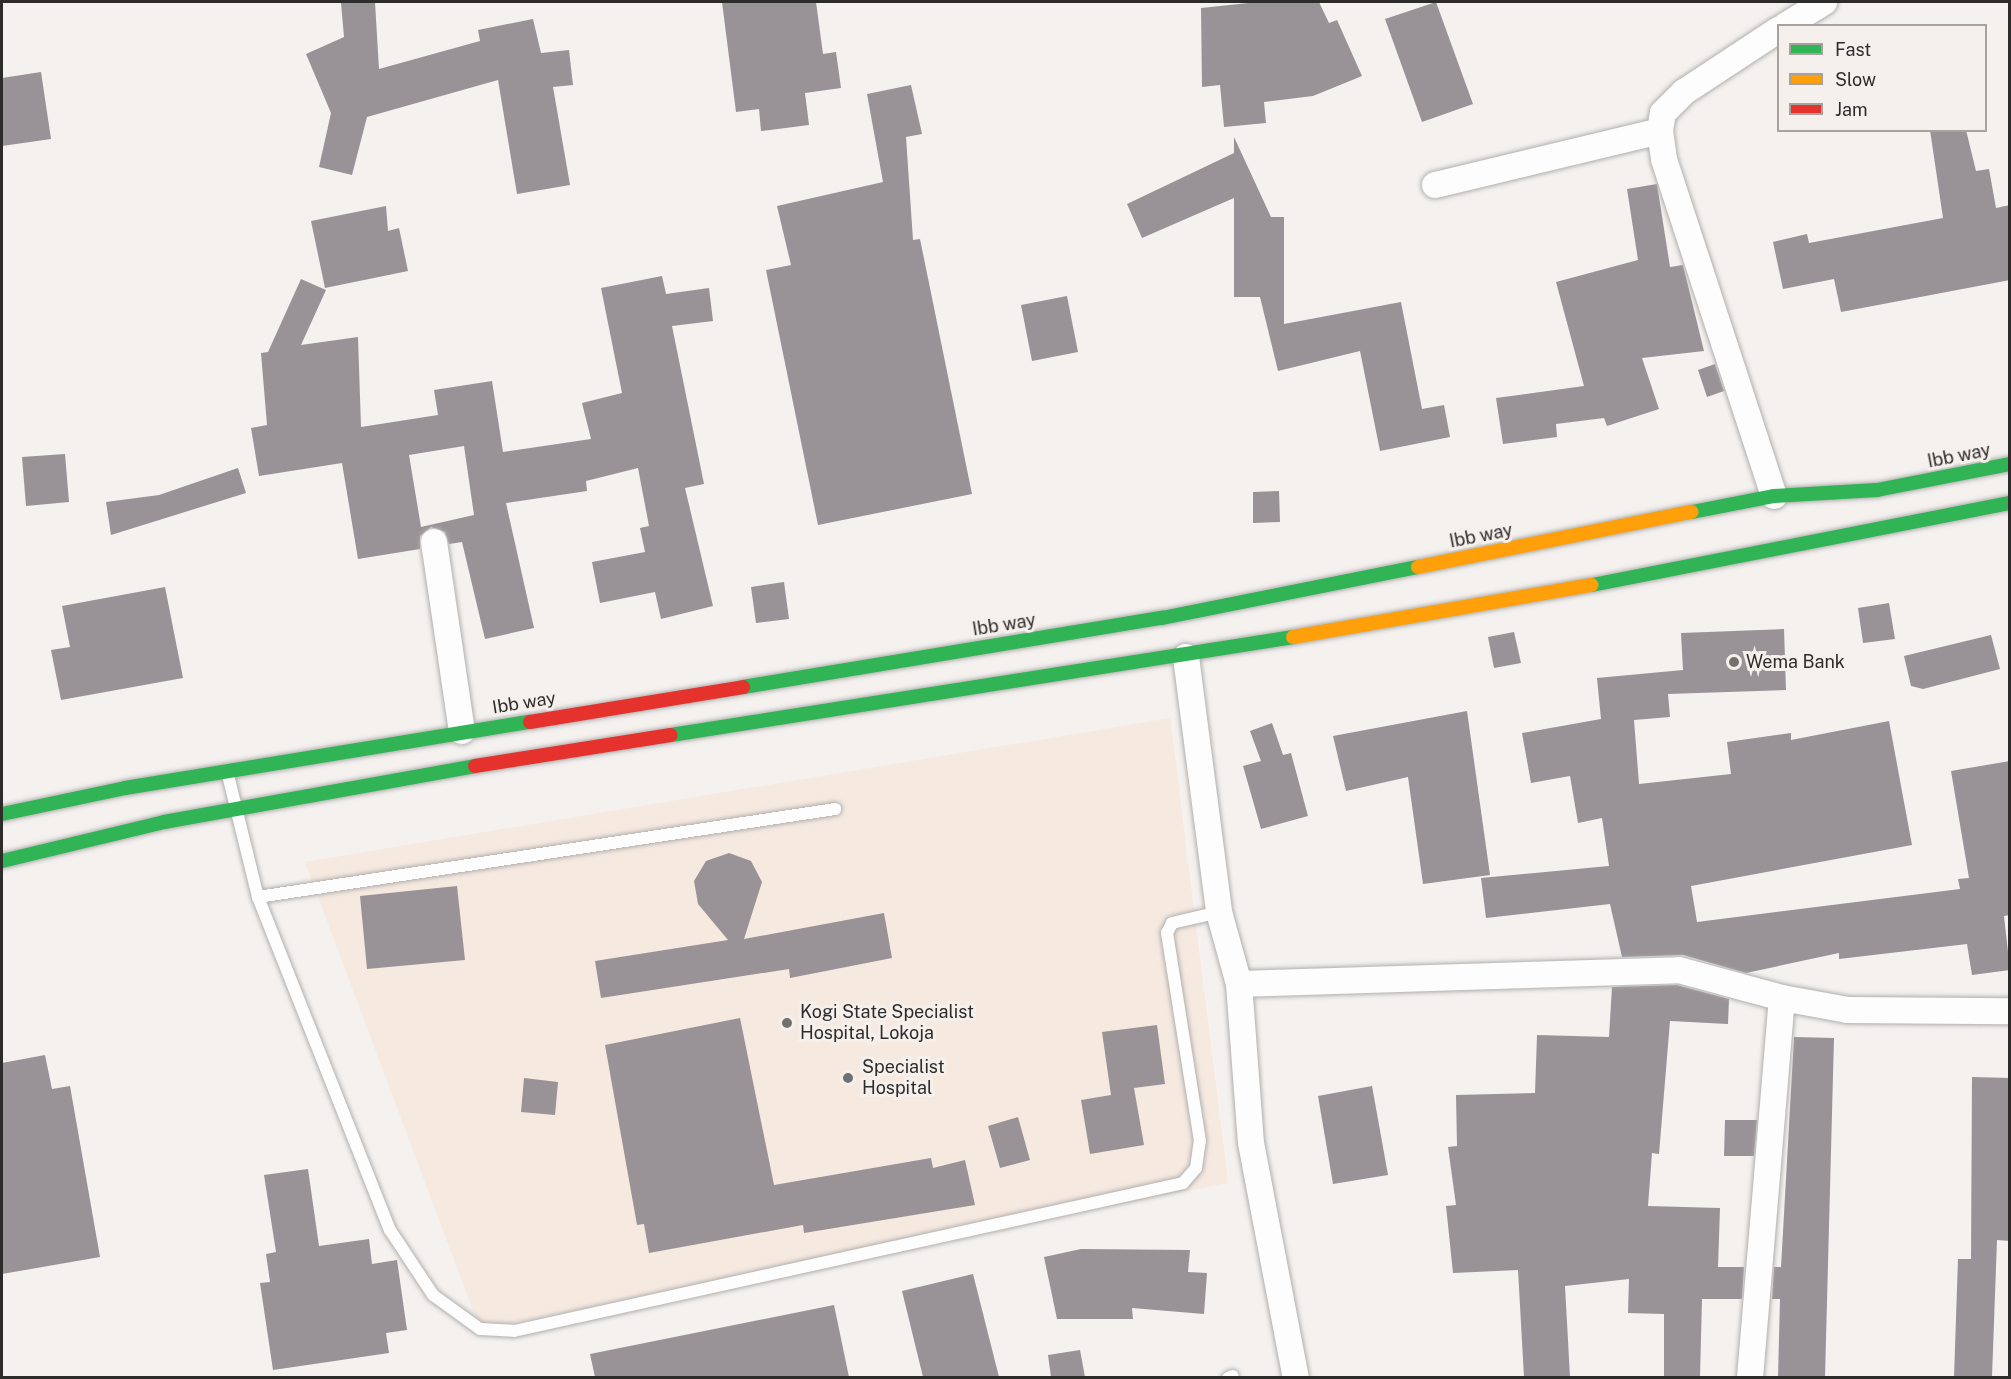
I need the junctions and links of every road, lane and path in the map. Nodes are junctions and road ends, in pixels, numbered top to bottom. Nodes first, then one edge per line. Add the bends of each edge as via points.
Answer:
1 (1824, 2) edge
2 (1788, 24) edge
3 (1777, 31) edge
4 (1660, 131) junction
5 (1435, 185) dead end
6 (2010, 464) edge
7 (1774, 496) junction
8 (2010, 503) edge
9 (434, 542) dead end
10 (1186, 657) junction
11 (462, 731) junction
12 (226, 771) junction
13 (835, 809) dead end
14 (235, 810) junction
15 (2, 814) edge
16 (2, 861) edge
17 (258, 897) junction
18 (1219, 912) junction
19 (1239, 984) junction
20 (1782, 998) junction
21 (2010, 1011) edge
22 (1296, 1377) edge
23 (1750, 1377) edge

1 - 2 street
3 - 4 street via 1684,92 1663,113
4 - 5 street
4 - 7 street via 1664,159
6 - 7 highway, Ibb way via 1877,490
7 - 11 highway, Ibb way via 1162,618
8 - 10 highway via 1465,610
9 - 11 street
10 - 14 highway via 516,759
10 - 18 street
11 - 12 highway, Ibb way
12 - 14 lane
12 - 15 highway, Ibb way
13 - 17 lane
14 - 16 highway
14 - 17 lane
17 - 18 lane via 390,1230 433,1295 450,1309 480,1329 514,1331 1183,1183 1196,1168 1200,1141 1167,933 1180,920
18 - 19 street
19 - 20 street via 1679,970
19 - 22 street via 1251,1143
20 - 21 street via 1848,1010
20 - 23 street

